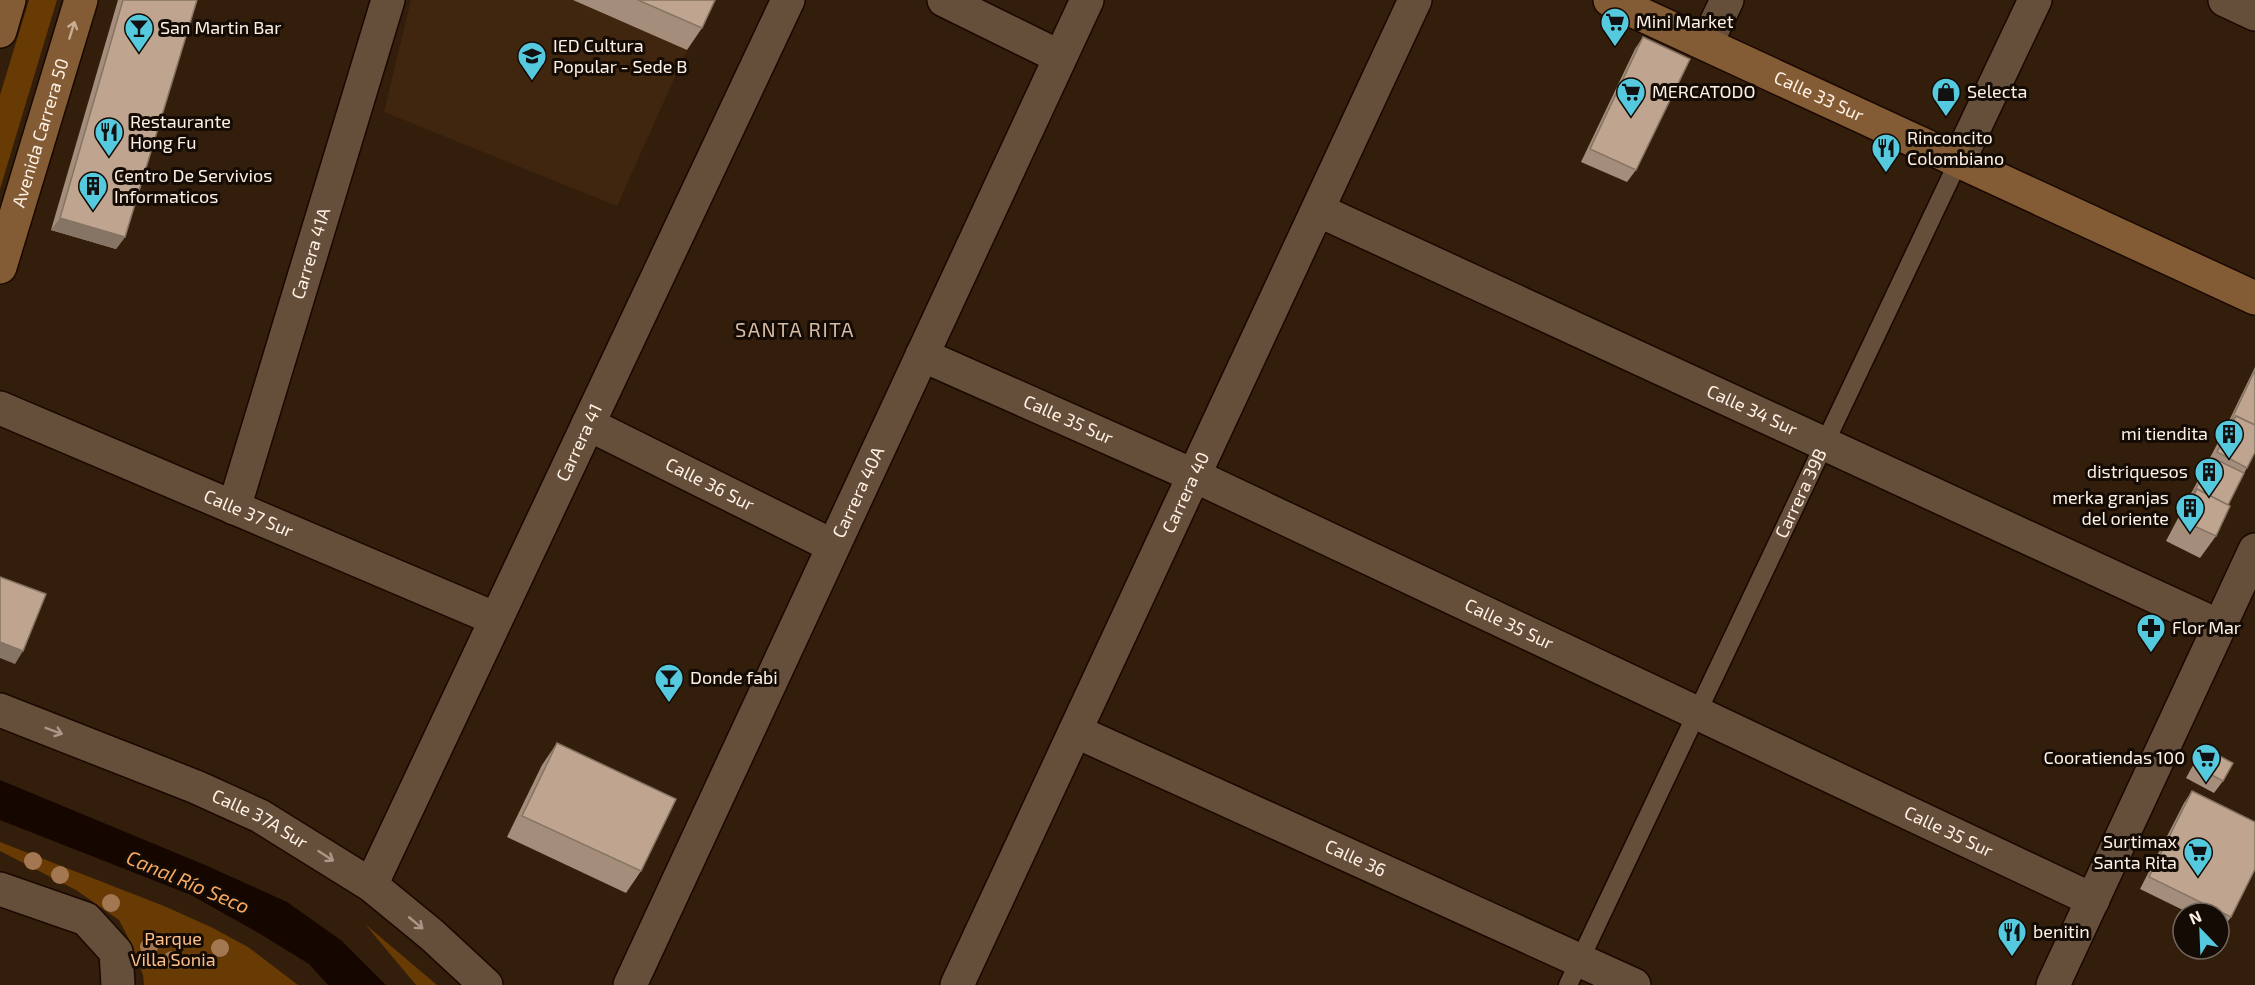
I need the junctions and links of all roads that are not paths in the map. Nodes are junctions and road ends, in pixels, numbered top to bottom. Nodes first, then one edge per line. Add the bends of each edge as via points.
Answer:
1 (9, 0) edge
2 (81, 0) edge
3 (388, 0) edge
4 (788, 0) edge
5 (944, 0) edge
6 (1087, 0) edge
7 (1414, 0) edge
8 (1610, 0) edge
9 (1727, 0) edge
10 (2035, 0) edge
11 (2225, 0) edge
12 (2255, 14) edge
13 (0, 31) edge
14 (1706, 44) junction
15 (1060, 57) junction
16 (1959, 160) junction
17 (1318, 210) junction
18 (0, 267) edge
19 (2255, 298) edge
20 (922, 355) junction
21 (0, 408) edge
22 (588, 424) junction
23 (1824, 444) junction
24 (1194, 476) junction
25 (234, 508) junction
26 (833, 546) junction
27 (2255, 550) edge
28 (496, 620) junction
29 (2219, 626) junction
30 (0, 710) edge
31 (1697, 713) junction
32 (1076, 731) junction
33 (371, 885) junction
34 (0, 889) edge
35 (2093, 900) junction
36 (1574, 973) edge
37 (118, 985) edge
38 (486, 985) edge
39 (630, 985) edge
40 (958, 985) edge
41 (1634, 985) edge
42 (2053, 985) edge

1 - 13 street
18 -> 2 street, Avenida Carrera 50
3 - 25 street, Carrera 41A
4 - 22 street, Carrera 41
5 - 15 street
6 - 15 street, Carrera 40A
7 - 17 street, Carrera 40
8 - 14 street, Calle 33 Sur
9 - 14 street
10 - 16 street, Carrera 39B
11 - 12 street
14 - 16 street, Calle 33 Sur
15 - 20 street, Carrera 40A
16 - 19 street, Calle 33 Sur
16 - 23 lane, Carrera 39B
17 - 23 street, Calle 34 Sur
17 - 24 street, Carrera 40
20 - 24 street, Calle 35 Sur
20 - 26 street, Carrera 40A
21 - 25 street, Calle 37 Sur
22 - 26 street, Calle 36 Sur
22 - 28 street, Carrera 41
23 - 29 street, Calle 34 Sur
23 - 31 lane, Carrera 39B
24 - 31 street, Calle 35 Sur
24 - 32 street, Carrera 40
25 - 28 street, Calle 37 Sur
26 - 39 street, Carrera 40A
27 - 29 street
28 - 33 street, Carrera 41
29 - 35 street
30 -> 33 street, Calle 37A Sur via 260,816
31 - 35 street, Calle 35 Sur
31 - 36 lane, Carrera 39B
32 - 36 street, Calle 36
32 - 40 street, Carrera 40
33 -> 38 street, Calle 37A Sur
34 - 37 street via 86,919 116,952
35 - 42 street
36 - 41 street, Calle 36

